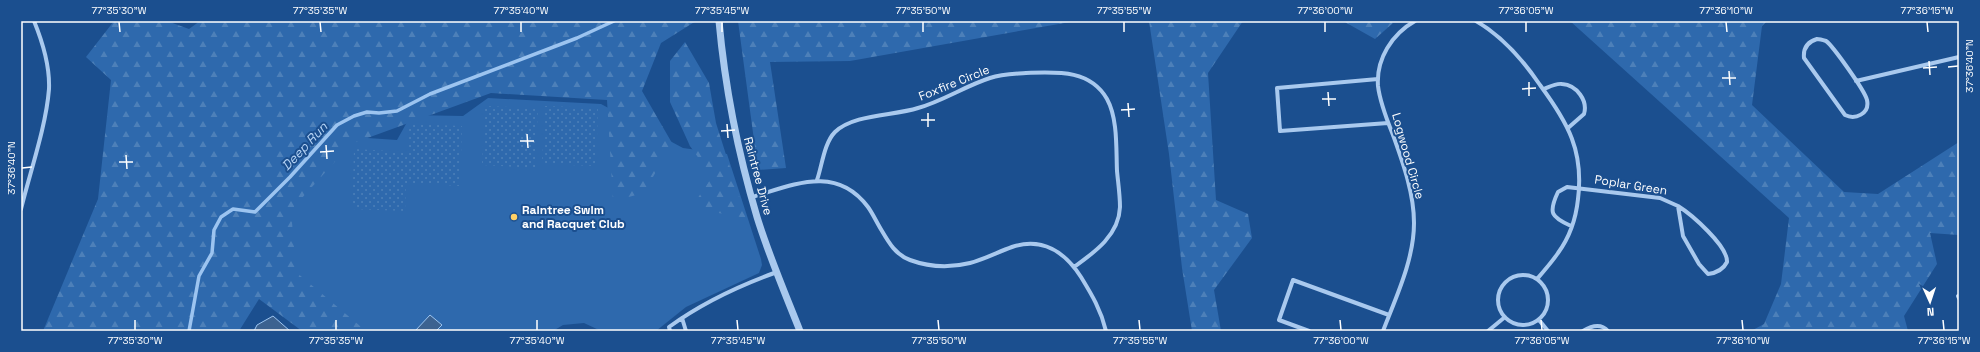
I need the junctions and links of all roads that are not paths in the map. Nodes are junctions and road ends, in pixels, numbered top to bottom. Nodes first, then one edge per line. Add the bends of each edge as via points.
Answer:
1 (34, 21) edge
2 (719, 21) edge
3 (1415, 21) edge
4 (1476, 21) edge
5 (1959, 57) edge
6 (1378, 79) junction
7 (1856, 81) junction
8 (1544, 89) junction
9 (1388, 123) junction
10 (1568, 128) junction
11 (817, 180) junction
12 (1579, 188) junction
13 (752, 197) junction
14 (1678, 206) junction
15 (21, 209) edge
16 (1571, 226) junction
17 (1074, 267) junction
18 (777, 272) junction
19 (1538, 279) junction
20 (1389, 315) junction
21 (1505, 317) junction
22 (682, 318) junction
23 (1539, 320) junction
24 (670, 329) edge
25 (686, 331) edge
26 (800, 331) edge
27 (1106, 331) edge
28 (1309, 331) edge
29 (1383, 331) edge
30 (1488, 331) edge
31 (1548, 331) edge
32 (1583, 331) edge
33 (1608, 331) edge

1 - 15 street via 43,44 49,89
2 - 13 street, Raintree Drive via 731,111
3 - 6 street, Logwood Circle via 1406,26 1386,49
4 - 8 street via 1500,38 1517,55
5 - 7 street
6 - 9 street, Logwood Circle
6 - 9 street via 1277,88 1280,130
7 - 7 street via 1826,42 1816,39 1808,43 1804,58 1849,117 1859,116 1867,104 1867,99
8 - 10 street
8 - 10 street via 1557,84 1568,85 1585,102 1584,114
9 - 20 street, Logwood Circle via 1411,194 1414,223 1408,263
10 - 12 street via 1580,168
11 - 13 street
11 - 17 street via 835,183 860,198 895,251 909,260 935,266 949,266 984,259 1024,244 1040,244 1065,257
11 - 17 street, Foxfire Circle via 832,135 856,121 919,108 990,78 1046,72 1073,74 1098,88 1111,109 1120,208 1117,222 1104,244
12 - 14 street, Poplar Green via 1660,198
12 - 16 street
12 - 16 street via 1560,189 1555,198 1554,216
13 - 18 street, Raintree Drive
14 - 14 street, Poplar Green via 1683,236 1705,272 1714,273 1722,269 1727,262 1724,252 1691,214
16 - 19 street via 1559,253
17 - 27 street via 1097,302
18 - 22 street via 707,302
18 - 26 street, Raintree Drive
19 - 21 street via 1531,275 1520,275 1505,282 1498,301
19 - 23 street via 1545,286 1548,303 1545,313
20 - 28 street via 1293,280 1279,320
20 - 29 street, Logwood Circle
21 - 23 street via 1515,323 1524,324
21 - 30 street
22 - 24 street
22 - 25 street
23 - 31 street
32 - 33 street via 1598,326

